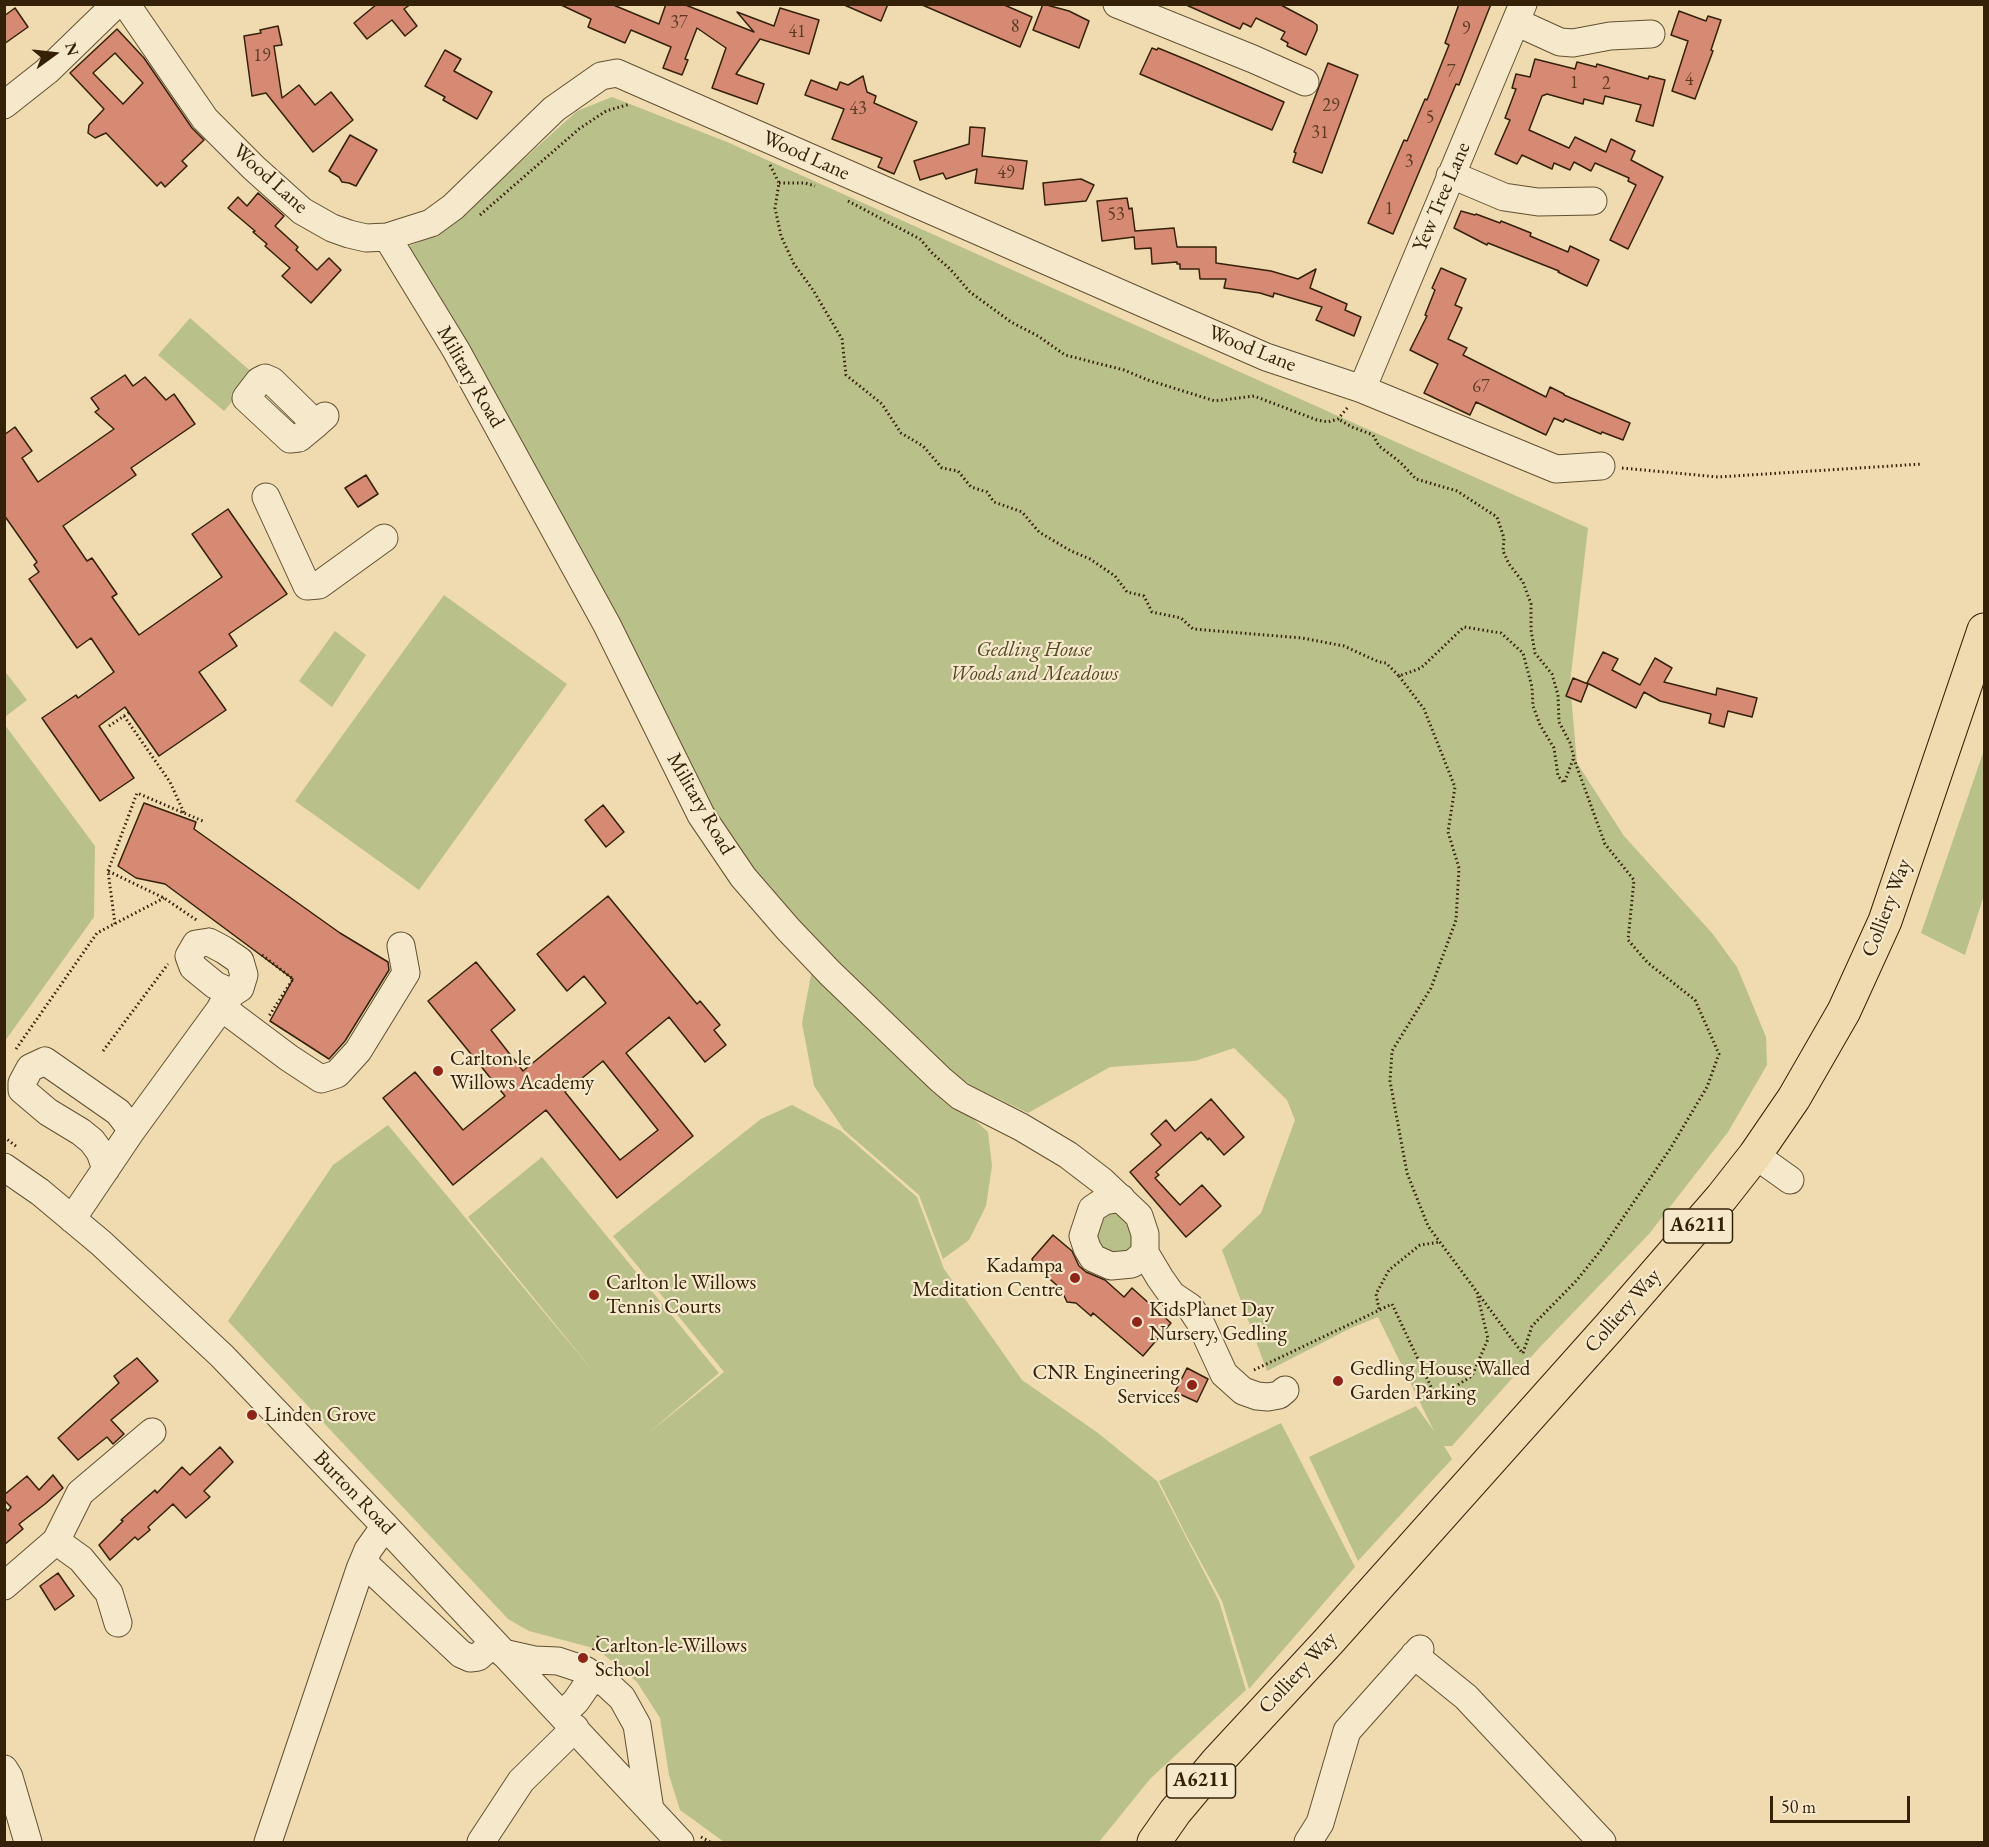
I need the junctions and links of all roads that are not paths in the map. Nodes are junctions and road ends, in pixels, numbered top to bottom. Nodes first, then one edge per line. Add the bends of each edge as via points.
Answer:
1 (116, 4) edge
2 (126, 4) edge
3 (1117, 4) edge
4 (1519, 13) edge
5 (1651, 34) dead end
6 (1305, 82) dead end
7 (4, 105) edge
8 (1450, 176) junction
9 (1593, 201) dead end
10 (387, 237) junction
11 (1362, 389) junction
12 (1601, 466) road end
13 (266, 498) dead end
14 (384, 538) dead end
15 (1984, 630) edge
16 (401, 946) dead end
17 (132, 1130) junction
18 (1755, 1155) junction
19 (4, 1167) edge
20 (106, 1169) junction
21 (1790, 1180) dead end
22 (1120, 1198) junction
23 (72, 1219) junction
24 (1145, 1252) junction
25 (1285, 1390) dead end
26 (152, 1432) dead end
27 (385, 1526) junction
28 (56, 1541) junction
29 (363, 1562) junction
30 (4, 1586) edge
31 (121, 1608) dead end
32 (499, 1648) junction
33 (592, 1666) junction
34 (568, 1721) junction
35 (637, 1725) junction
36 (606, 1761) junction
37 (4, 1769) edge
38 (650, 1810) junction
39 (28, 1842) edge
40 (268, 1842) edge
41 (481, 1842) edge
42 (681, 1842) edge
43 (1154, 1842) edge
44 (1308, 1842) edge
45 (1602, 1842) edge

1 - 7 street via 47,71
2 - 10 street, Wood Lane via 206,119 302,211 332,228 366,238
3 - 6 street via 1258,48
4 - 5 street via 1560,42
4 - 8 street, Yew Tree Lane
8 - 9 street via 1504,196 1538,202
8 - 11 street, Yew Tree Lane
10 - 11 street, Wood Lane via 431,223 453,207 554,109 601,76 617,73 1266,357
10 - 22 street, Military Road via 456,350 607,624 701,815 743,877 830,973 940,1079 960,1095 1068,1155
11 - 12 street, Wood Lane via 1556,469
13 - 14 street via 307,586 319,585
15 - 18 main road, Colliery Way / A6211 via 1885,921 1844,1011 1794,1098
16 - 17 street via 406,973 374,1043 358,1051 337,1074 321,1079 288,1058 226,1000
17 - 20 street
17 - 20 street via 118,1112 45,1061 30,1068 22,1090 92,1141
18 - 21 street
18 - 43 main road, Colliery Way / A6211 via 1611,1325 1216,1763
19 - 23 street, Burton Road
20 - 23 street
22 - 24 street, Military Road via 1139,1216
22 - 24 street via 1104,1201 1092,1209 1083,1236 1087,1248 1093,1258 1111,1266 1132,1264
23 - 27 street, Burton Road via 222,1356
24 - 25 street via 1172,1295 1190,1307 1200,1322 1224,1374 1243,1391 1257,1396 1268,1398
26 - 28 street via 80,1493
27 - 29 street
27 - 32 street, Burton Road
28 - 30 street
28 - 31 street via 81,1559
29 - 32 street via 461,1654 478,1657
29 - 40 street
32 - 33 street via 534,1660
32 - 34 street, Burton Road
33 - 34 street
33 - 35 street via 622,1698
34 - 36 street, Burton Road
34 - 41 street via 521,1781
35 - 36 street via 624,1747
35 - 38 street
36 - 38 street, Burton Road
37 - 39 street
38 - 42 street, Burton Road
44 - 45 street via 1320,1823 1347,1731 1417,1652 1466,1697

